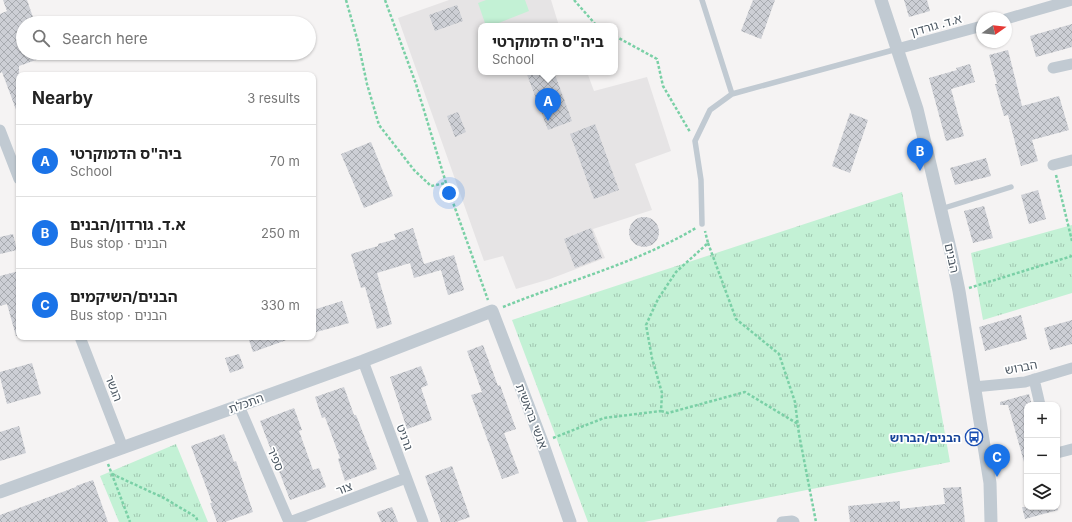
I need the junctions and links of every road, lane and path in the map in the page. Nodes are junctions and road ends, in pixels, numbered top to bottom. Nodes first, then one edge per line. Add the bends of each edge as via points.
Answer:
1 (346, 0) edge
2 (385, 0) edge
3 (574, 0) edge
4 (702, 0) edge
5 (881, 0) edge
6 (1072, 0) edge
7 (1059, 2) edge
8 (1012, 17) edge
9 (594, 23) edge
10 (976, 28) edge
11 (618, 38) edge
12 (898, 49) junction
13 (1072, 64) edge
14 (1054, 68) dead end
15 (732, 94) junction
16 (0, 130) edge
17 (695, 141) junction
18 (1072, 160) edge
19 (1053, 165) joint
20 (16, 171) edge
21 (446, 183) junction
22 (1011, 187) dead end
23 (941, 209) junction
24 (702, 224) junction
25 (1072, 241) edge
26 (708, 243) junction
27 (1072, 256) edge
28 (959, 291) junction
29 (492, 311) junction
30 (81, 340) edge
31 (363, 361) junction
32 (1072, 368) edge
33 (1034, 379) junction
34 (974, 387) junction
35 (1039, 402) edge
36 (239, 406) junction
37 (661, 410) junction
38 (798, 424) junction
39 (542, 442) junction
40 (123, 448) junction
41 (1072, 449) edge
42 (1060, 452) edge
43 (104, 454) junction
44 (112, 474) junction
45 (406, 478) junction
46 (0, 492) edge
47 (130, 522) edge
48 (198, 522) edge
49 (290, 522) edge
50 (423, 522) edge
51 (570, 522) edge
52 (782, 522) edge
53 (794, 522) edge
54 (816, 522) edge
55 (991, 522) edge

1 - 21 path via 378,125 414,170 432,186
2 - 21 path via 416,84
3 - 9 path
4 - 15 lane
5 - 12 street, הבנים
6 - 7 street
7 - 8 street
10 - 12 street, א.ד. גורדון
11 - 17 path via 657,59 663,86
12 - 15 lane
12 - 23 street, הבנים via 917,109
13 - 14 street
15 - 17 lane via 710,110
16 - 20 street
17 - 24 lane via 702,180
18 - 19 street
19 - 25 path
21 - 29 path
22 - 23 lane
23 - 28 street, הבנים
24 - 26 path
24 - 29 path via 672,242 617,266
26 - 37 path via 676,272 658,299 646,325 662,393
26 - 38 path via 736,319 779,354 795,402
27 - 28 path
28 - 34 street, הבנים
29 - 31 street, התכלת
29 - 39 street, אנשי בראשית
30 - 40 street, הגשר
31 - 36 street, התכלת
31 - 45 street, גרניט
32 - 33 street, הברוש
33 - 34 street, הברוש
33 - 35 street
34 - 55 street, הבנים via 990,483
36 - 40 street, התכלת
36 - 49 street, ספיר
37 - 38 path via 668,413 745,392
37 - 39 path via 604,418
38 - 54 path
39 - 51 street, אנשי בראשית
40 - 43 street, התכלת
41 - 42 street
43 - 44 path
43 - 46 street, התכלת
44 - 47 path
44 - 48 path via 164,498 196,517
45 - 49 street, צור
45 - 50 street, גרניט
52 - 53 street

